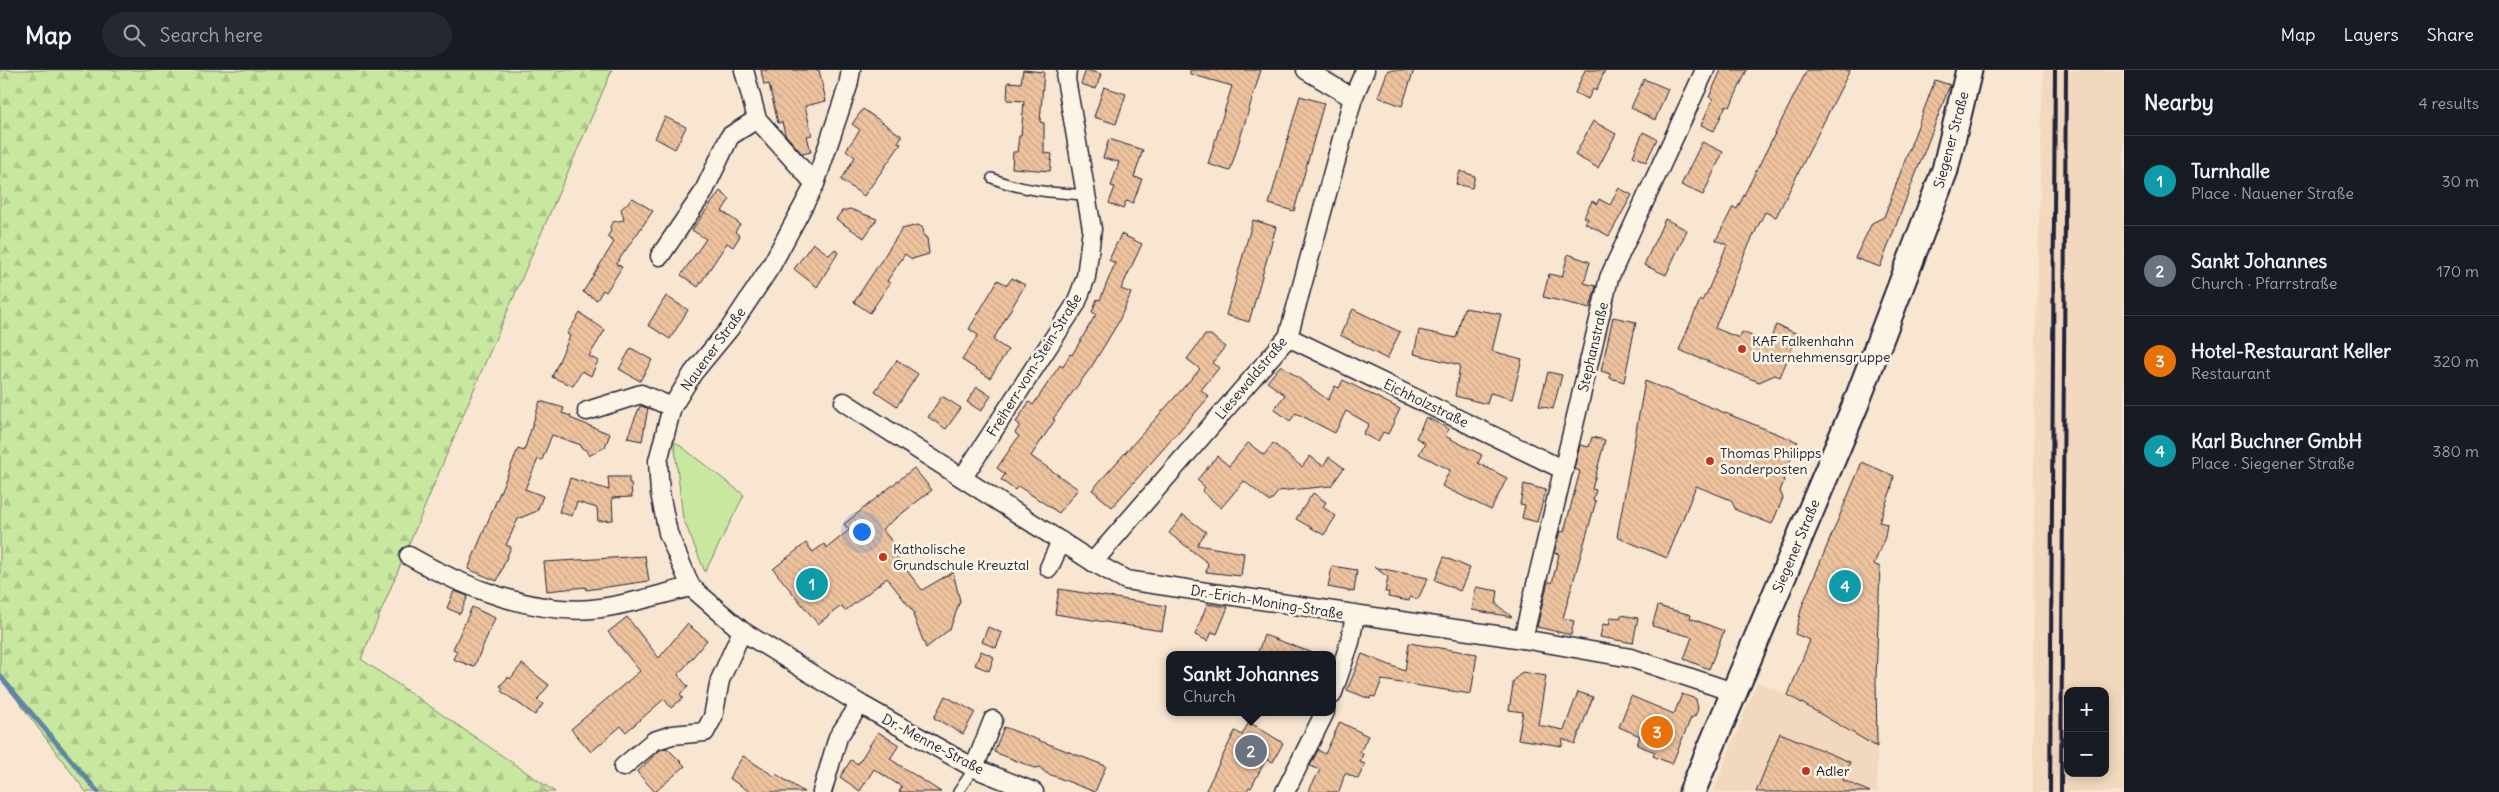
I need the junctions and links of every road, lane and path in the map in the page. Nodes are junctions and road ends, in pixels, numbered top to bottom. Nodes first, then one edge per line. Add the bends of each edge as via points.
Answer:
1 (744, 70) edge
2 (851, 70) edge
3 (1067, 70) edge
4 (1306, 70) edge
5 (1365, 70) edge
6 (1705, 70) edge
7 (1969, 70) edge
8 (1353, 98) junction
9 (757, 119) junction
10 (992, 178) dead end
11 (815, 184) junction
12 (1087, 195) junction
13 (660, 256) dead end
14 (1288, 337) junction
15 (844, 402) dead end
16 (672, 407) junction
17 (587, 411) dead end
18 (1564, 470) junction
19 (963, 477) junction
20 (1060, 541) junction
21 (409, 556) dead end
22 (1093, 562) junction
23 (1049, 568) dead end
24 (691, 587) junction
25 (1355, 615) junction
26 (742, 631) junction
27 (1523, 639) junction
28 (1336, 684) edge
29 (1733, 692) junction
30 (860, 704) junction
31 (1323, 716) edge
32 (992, 720) dead end
33 (624, 768) dead end
34 (974, 768) junction
35 (822, 792) edge
36 (958, 792) edge
37 (1034, 792) edge
38 (1285, 792) edge
39 (1692, 792) edge

1 - 9 street
2 - 11 street, Nauener Straße
3 - 12 street, Freiherr-vom-Stein-Straße
4 - 8 street
5 - 8 street, Liesewaldstraße
6 - 18 street, Stephanstraße via 1609,278
7 - 29 main road, Siegener Straße via 1945,170 1855,406
8 - 14 street, Liesewaldstraße
9 - 11 street
9 - 13 street via 730,136 703,193
10 - 12 lane via 1055,193
11 - 16 street, Nauener Straße via 771,266 730,328 693,372
12 - 19 street, Freiherr-vom-Stein-Straße via 1092,229 1090,253 1076,304
14 - 18 street, Eichholzstraße
14 - 22 street, Liesewaldstraße
15 - 19 street, Dr.-Erich-Moning-Straße
16 - 17 street via 641,394
16 - 24 street, Nauener Straße via 658,461 660,493 668,533
18 - 27 street, Stephanstraße
19 - 20 street, Dr.-Erich-Moning-Straße
20 - 22 street, Dr.-Erich-Moning-Straße
20 - 23 street
21 - 24 street via 464,584 536,607 600,608
22 - 25 street, Dr.-Erich-Moning-Straße via 1126,580
24 - 26 street, Nauener Straße
25 - 27 street, Dr.-Erich-Moning-Straße
25 - 28 street
26 - 30 street, Nauener Straße
26 - 33 street via 720,680 713,717 705,732 654,741
27 - 29 street, Dr.-Erich-Moning-Straße via 1631,658
29 - 39 main road, Siegener Straße
30 - 34 street, Dr.-Menne-Straße
30 - 35 street via 838,737
31 - 38 street
32 - 34 street
34 - 36 lane
34 - 37 street, Dr.-Menne-Straße

